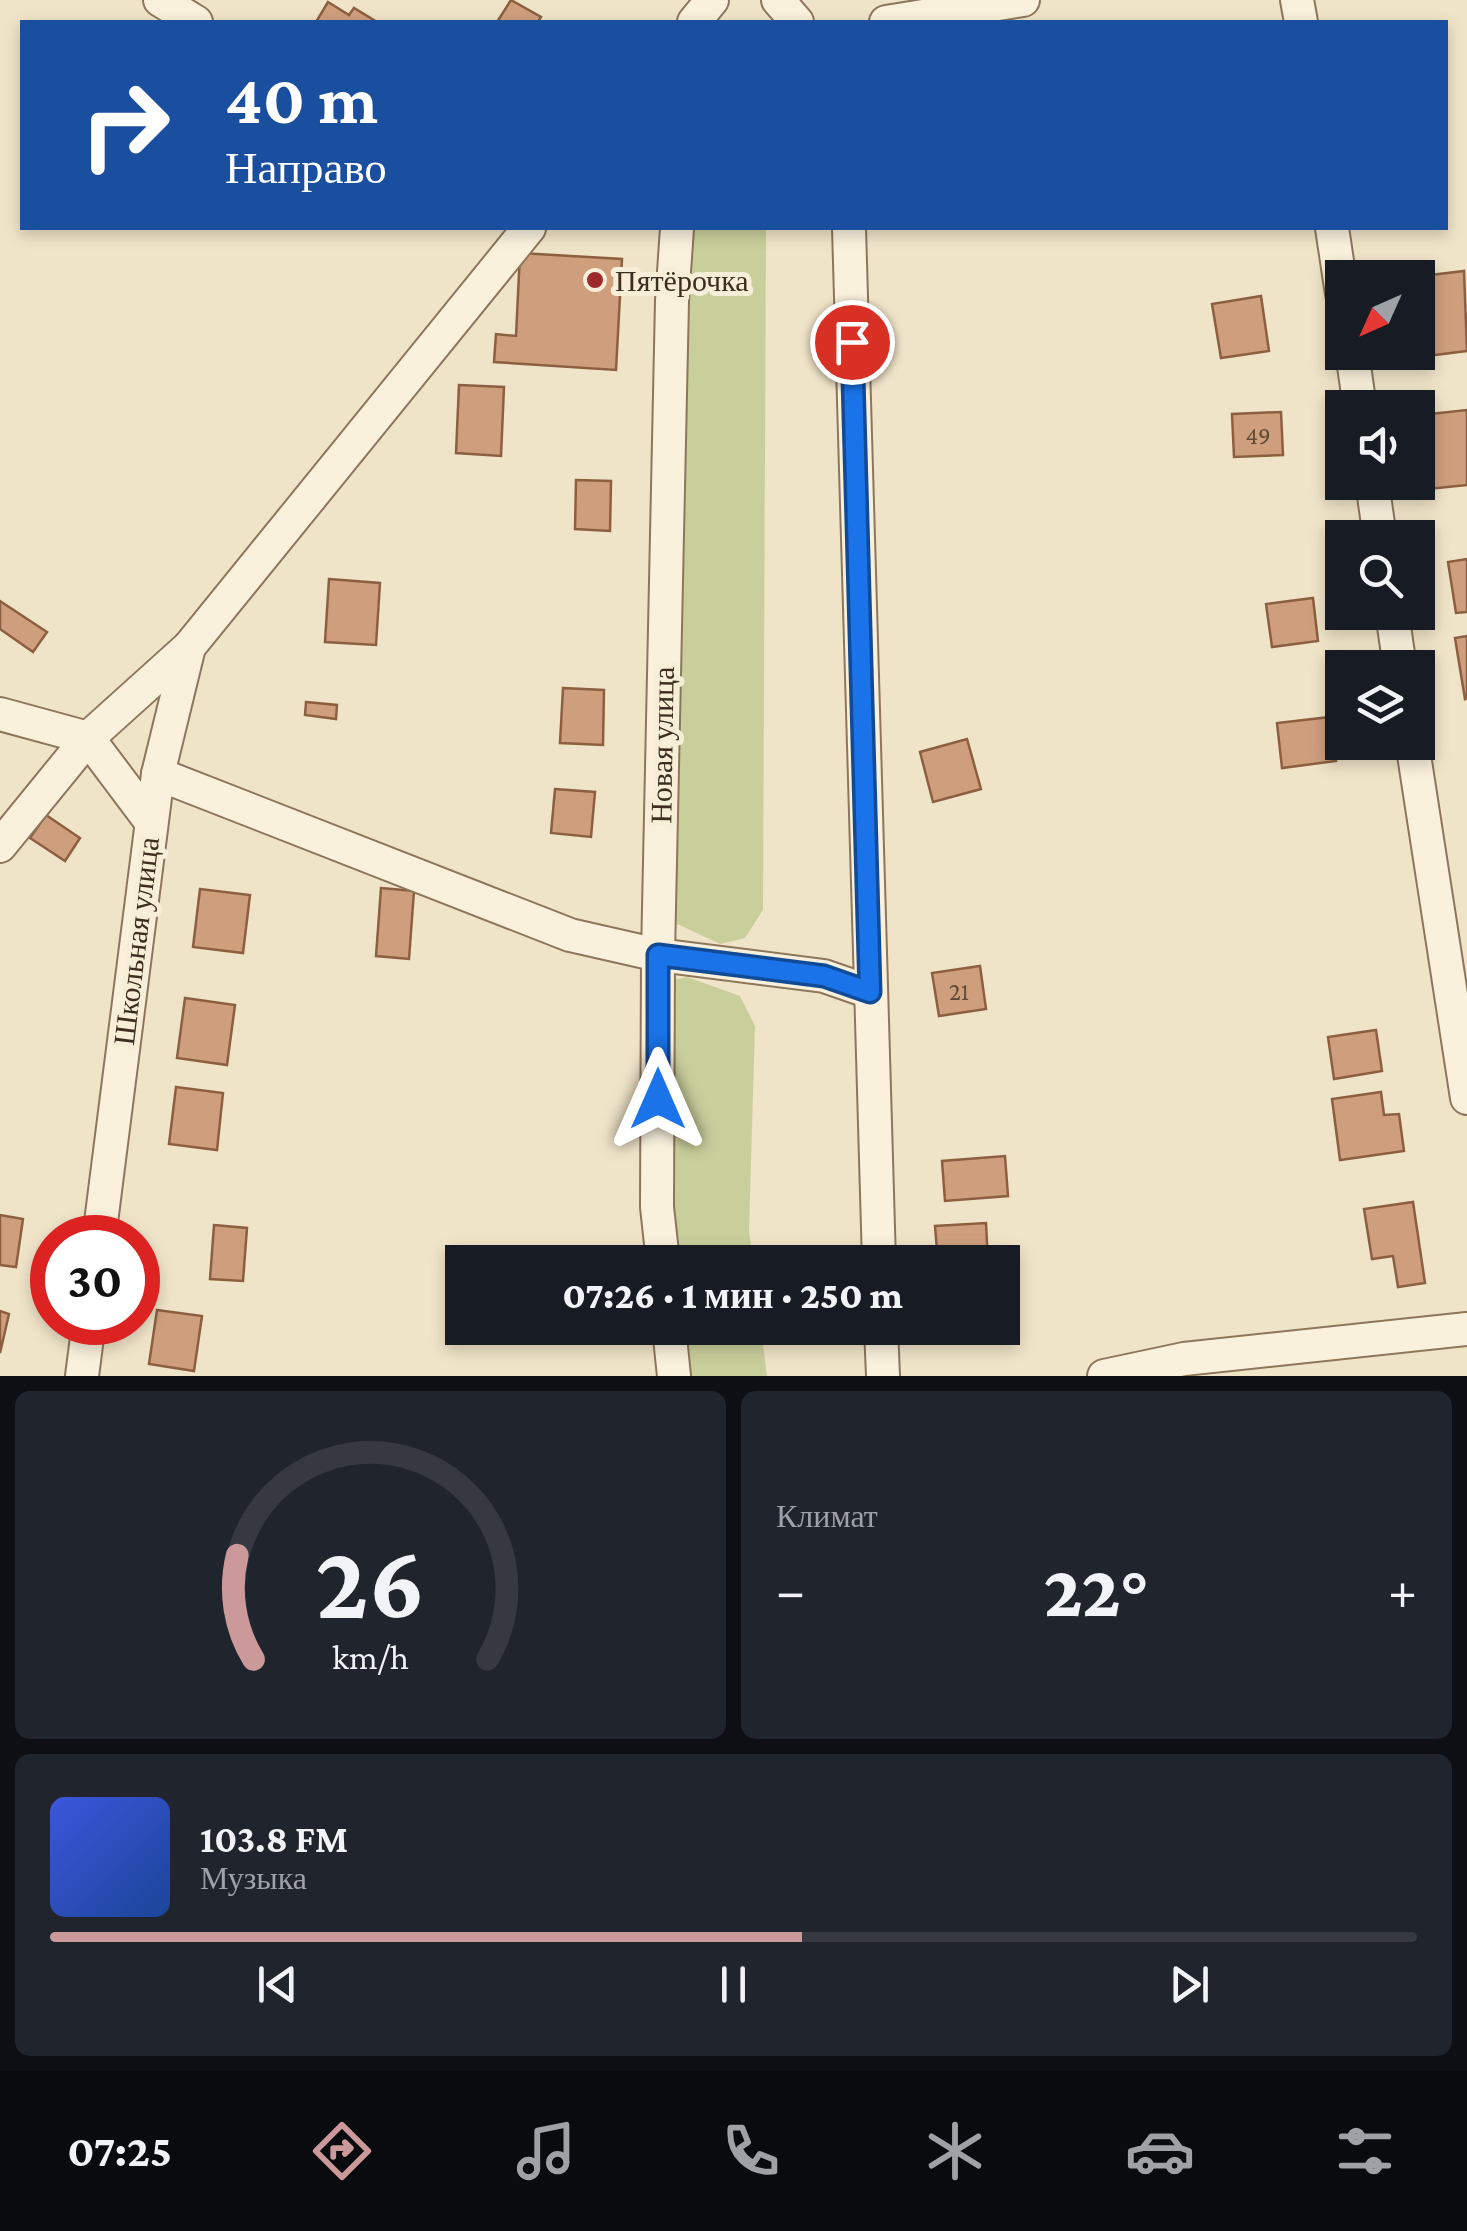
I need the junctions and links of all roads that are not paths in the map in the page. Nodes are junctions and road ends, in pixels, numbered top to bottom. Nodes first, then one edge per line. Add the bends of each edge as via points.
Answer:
1 (160, 0) edge
2 (712, 0) edge
3 (778, 0) edge
4 (1022, 0) edge
5 (193, 20) edge
6 (696, 20) edge
7 (795, 20) edge
8 (898, 20) edge
9 (524, 230) edge
10 (677, 230) edge
11 (849, 230) edge
12 (1332, 230) edge
13 (1337, 260) edge
14 (189, 648) junction
15 (0, 714) edge
16 (88, 738) junction
17 (1415, 760) edge
18 (158, 774) junction
19 (151, 822) junction
20 (0, 846) edge
21 (658, 955) junction
22 (870, 992) junction
23 (1467, 1098) edge
24 (102, 1215) edge
25 (661, 1245) edge
26 (878, 1245) edge
27 (1467, 1329) edge
28 (85, 1345) edge
29 (671, 1345) edge
30 (881, 1345) edge
31 (1186, 1368) edge
32 (82, 1376) edge
33 (674, 1376) edge
34 (882, 1376) edge
35 (1104, 1376) edge

1 - 5 street
2 - 6 street
3 - 7 street
4 - 8 street
9 - 14 street
10 - 21 street, Новая улица
11 - 22 street
12 - 13 street
14 - 16 street
14 - 18 street, Школьная улица
15 - 16 street
16 - 19 street
16 - 20 street
17 - 23 street
18 - 19 street, Школьная улица
18 - 21 street via 570,936
19 - 24 street, Школьная улица
21 - 22 street via 824,976
21 - 25 street, Новая улица
22 - 26 street
27 - 31 street
28 - 32 street
29 - 33 street
30 - 34 street
31 - 35 street

